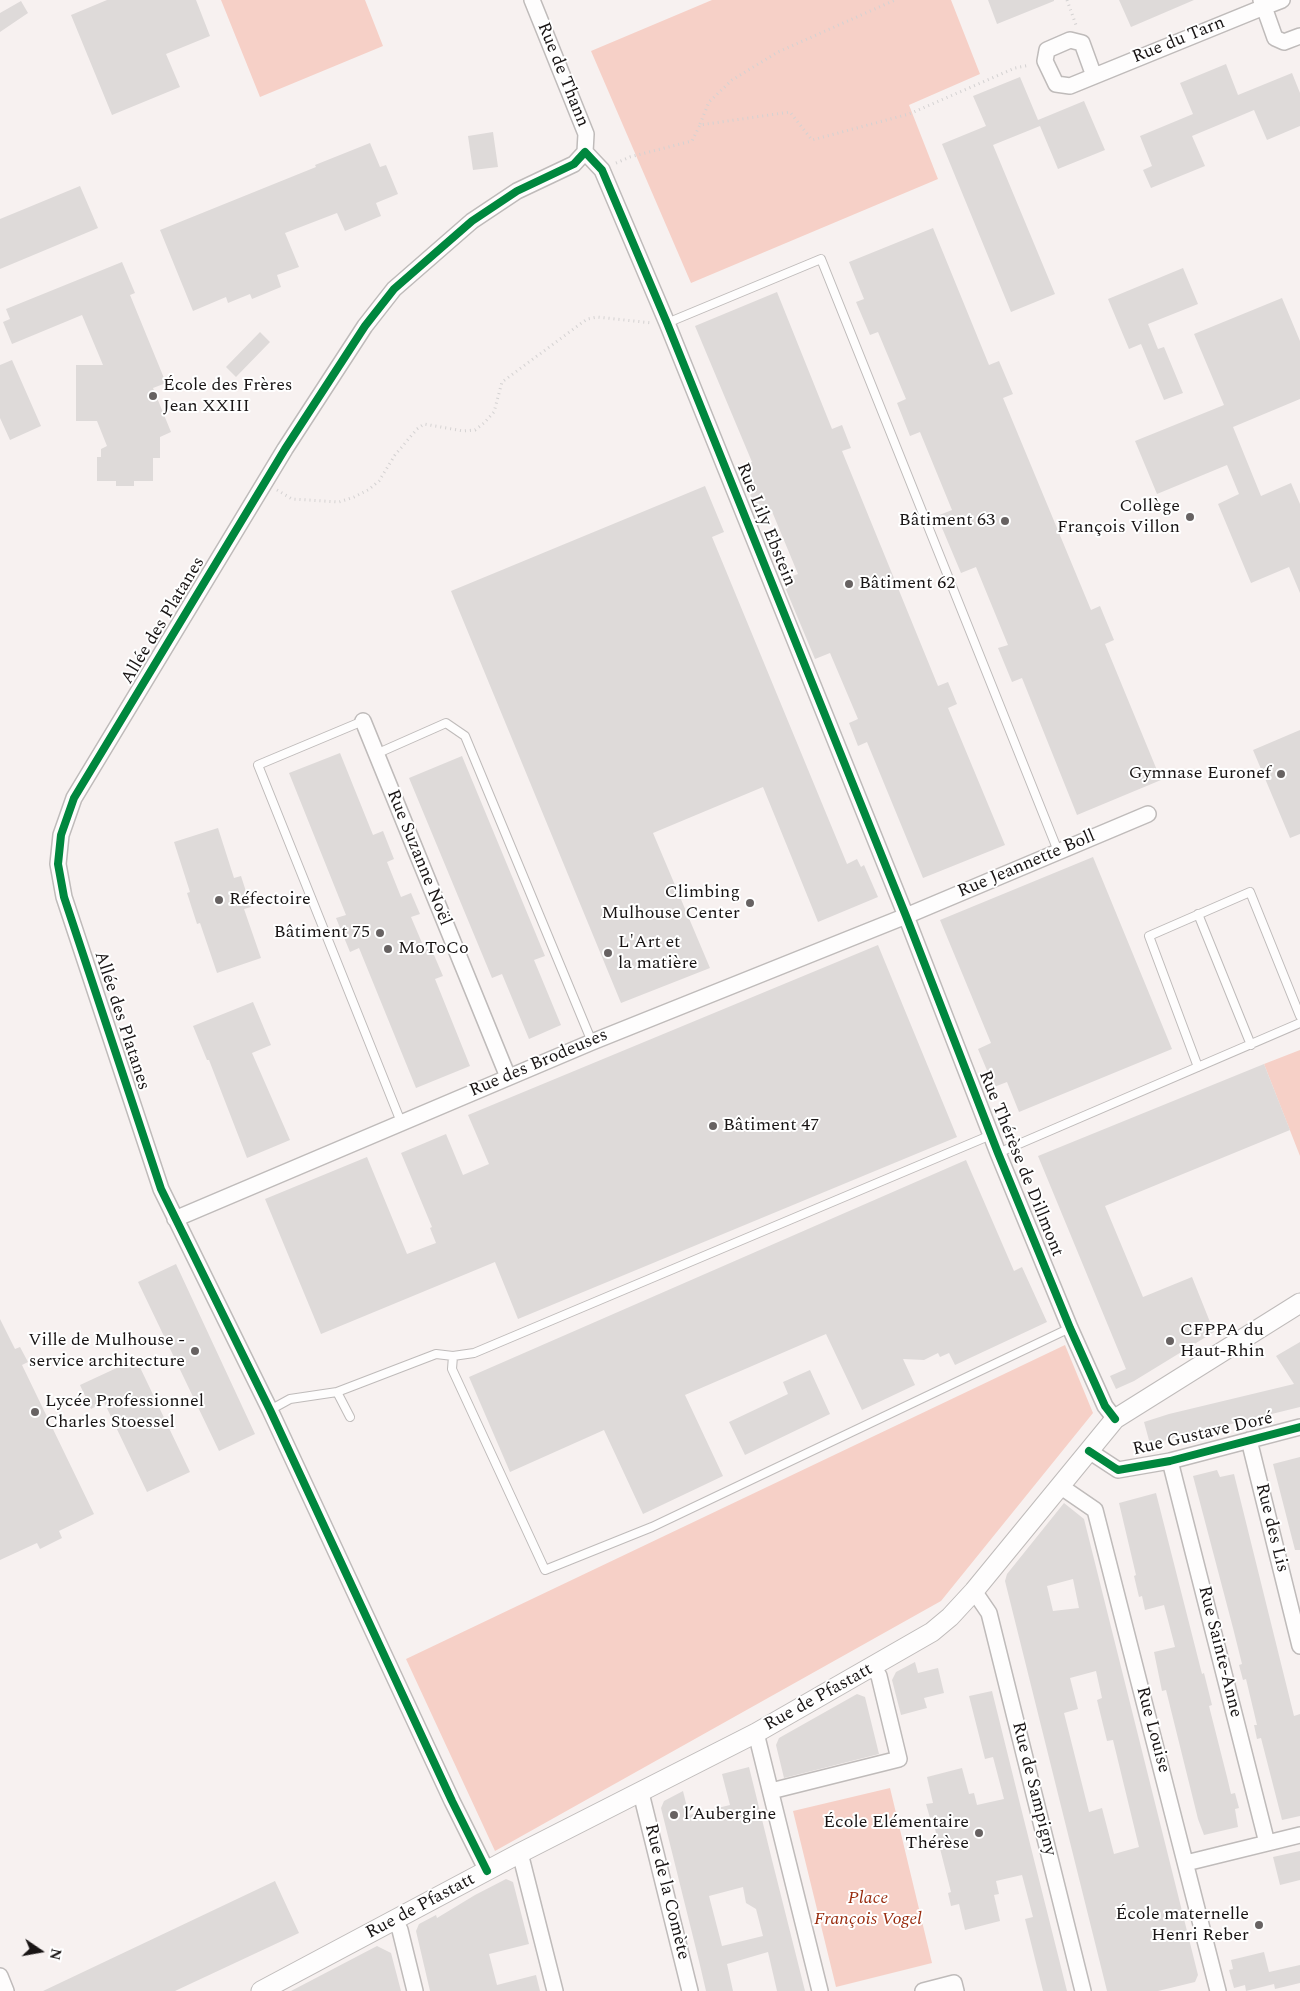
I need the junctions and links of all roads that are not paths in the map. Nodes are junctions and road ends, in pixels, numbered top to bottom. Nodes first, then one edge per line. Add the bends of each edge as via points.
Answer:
1 (532, 0) edge
2 (1282, 0) edge
3 (1263, 3) edge
4 (1300, 36) edge
5 (1094, 76) junction
6 (585, 152) junction
7 (667, 323) junction
8 (363, 721) joint
9 (376, 754) junction
10 (1148, 814) dead end
11 (1058, 851) junction
12 (1198, 914) junction
13 (906, 916) junction
14 (1300, 1016) edge
15 (1300, 1023) edge
16 (592, 1042) junction
17 (1251, 1044) junction
18 (1198, 1067) junction
19 (508, 1077) junction
20 (401, 1122) junction
21 (991, 1135) junction
22 (998, 1154) junction
23 (175, 1219) junction
24 (1300, 1303) edge
25 (1070, 1328) junction
26 (453, 1356) junction
27 (337, 1392) junction
28 (270, 1410) junction
29 (350, 1417) dead end
30 (1115, 1419) junction
31 (1300, 1428) edge
32 (1249, 1440) junction
33 (1089, 1451) junction
34 (1170, 1461) junction
35 (1060, 1486) junction
36 (974, 1590) junction
37 (1300, 1646) edge
38 (874, 1667) junction
39 (756, 1733) junction
40 (771, 1791) junction
41 (641, 1793) junction
42 (1300, 1835) edge
43 (1267, 1843) junction
44 (520, 1853) junction
45 (1186, 1863) junction
46 (487, 1871) junction
47 (395, 1921) junction
48 (0, 1976) edge
49 (955, 1987) edge
50 (6, 1991) edge
51 (261, 1991) edge
52 (414, 1991) edge
53 (554, 1991) edge
54 (690, 1991) edge
55 (820, 1991) edge
56 (923, 1991) edge
57 (1083, 1991) edge
58 (1218, 1991) edge

1 - 6 street, Rue de Thann via 586,134
2 - 3 street, Rue du Tarn
3 - 4 street via 1275,38 1284,42
3 - 5 street, Rue du Tarn
5 - 5 street, Rue du Tarn via 1070,86 1056,84 1045,61 1047,50 1070,40 1082,43
6 - 7 street, Rue Lily Ebstein via 602,170
6 - 23 street, Allée des Platanes via 574,164 517,191 472,222 394,289 365,326 265,483 74,798 61,835 58,864 64,897 158,1180
7 - 11 lane via 821,259
7 - 13 street, Rue Lily Ebstein
8 - 9 street, Rue Suzanne Noël
8 - 20 lane via 258,765
9 - 16 lane via 446,723 465,736
9 - 19 street, Rue Suzanne Noël
10 - 11 street, Rue Jeannette Boll
11 - 13 street, Rue Jeannette Boll
12 - 14 lane via 1250,892
12 - 17 lane
12 - 18 lane via 1148,936
13 - 16 street, Rue des Brodeuses
13 - 21 street, Rue Thérèse de Dillmont
15 - 17 lane
16 - 19 street, Rue des Brodeuses
17 - 18 lane
18 - 22 lane
19 - 20 street, Rue des Brodeuses
20 - 23 street, Rue des Brodeuses
21 - 22 street, Rue Thérèse de Dillmont
21 - 26 lane via 474,1353
22 - 25 street, Rue Thérèse de Dillmont
23 - 28 street, Allée des Platanes
24 - 30 street, Rue de Pfastatt
25 - 26 lane via 652,1527 545,1570 452,1368
25 - 30 street, Rue Thérèse de Dillmont via 1105,1406
26 - 27 lane via 436,1354
27 - 28 lane via 290,1399
27 - 29 lane
28 - 46 street, Allée des Platanes
30 - 33 street, Rue de Pfastatt
31 - 32 street, Rue Gustave Doré
32 - 34 street, Rue Gustave Doré
32 - 37 street, Rue des Lis
33 - 34 street, Rue Gustave Doré via 1118,1470
33 - 35 street, Rue de Pfastatt
34 - 43 street, Rue Sainte-Anne
35 - 36 street, Rue de Pfastatt
35 - 45 street, Rue Louise via 1095,1510
36 - 38 street, Rue de Pfastatt via 932,1632
36 - 57 street, Rue de Sampigny via 989,1613
38 - 39 street, Rue de Pfastatt
38 - 40 street via 899,1759
39 - 40 street
39 - 41 street, Rue de Pfastatt
40 - 55 street
41 - 44 street, Rue de Pfastatt
41 - 54 street, Rue de la Comète
42 - 43 street
43 - 45 street
44 - 46 street, Rue de Pfastatt
44 - 53 street
45 - 58 street, Rue Louise
46 - 47 street, Rue de Pfastatt
47 - 51 street, Rue de Pfastatt
47 - 52 street
48 - 50 street
49 - 56 street

